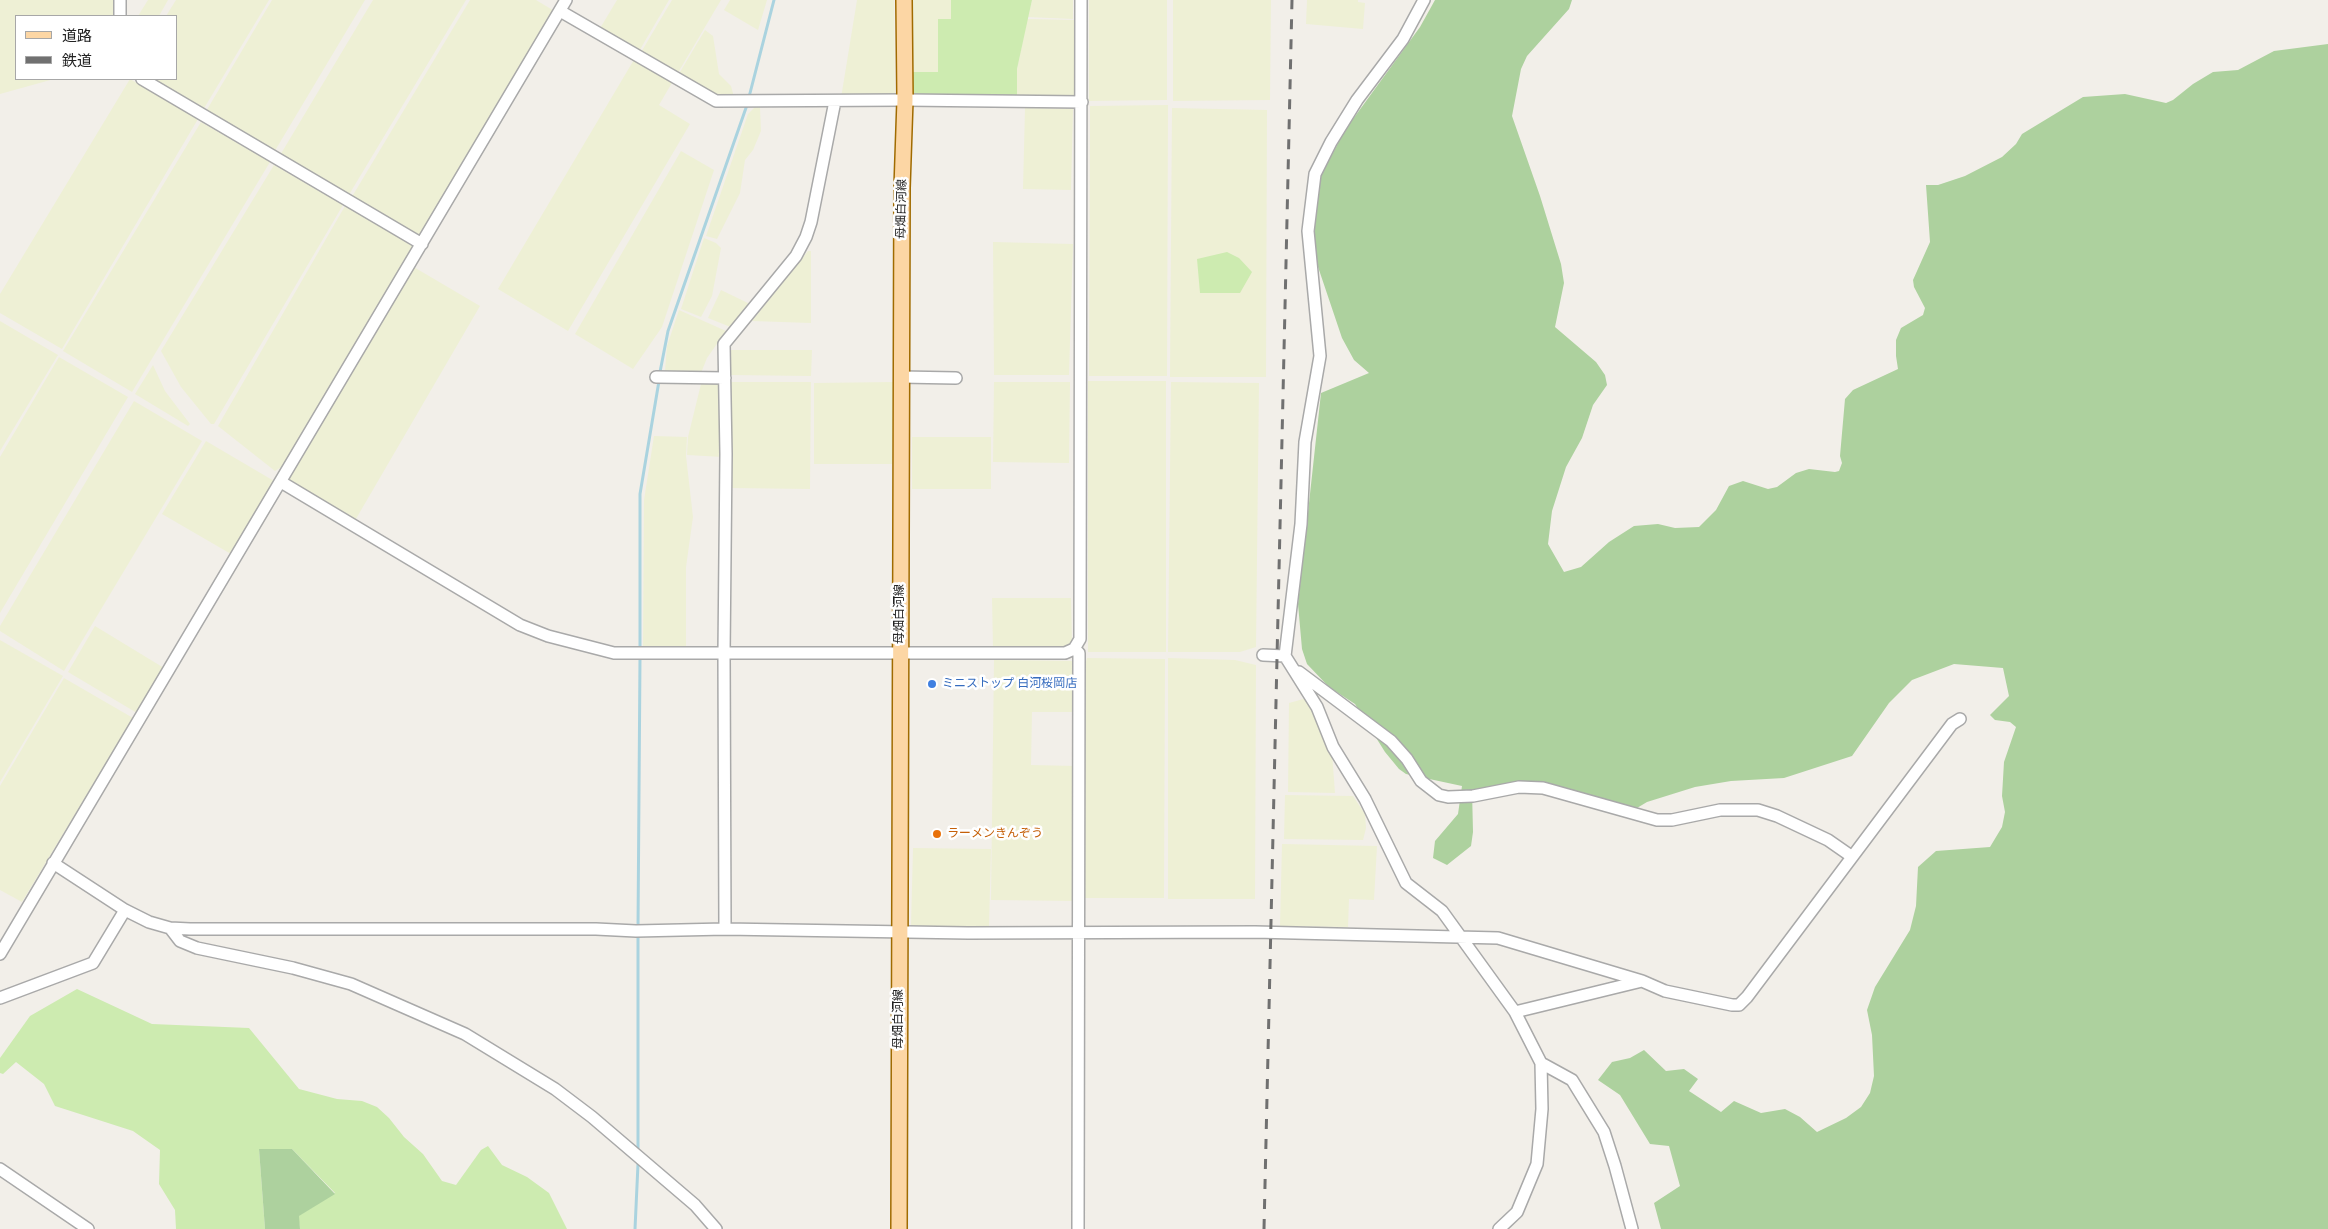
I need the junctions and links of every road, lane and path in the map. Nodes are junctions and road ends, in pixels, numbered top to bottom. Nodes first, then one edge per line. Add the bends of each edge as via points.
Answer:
1 (120, 0) edge
2 (566, 0) edge
3 (904, 0) edge
4 (1081, 0) edge
5 (1424, 0) edge
6 (560, 11) junction
7 (120, 15) edge
8 (144, 80) edge
9 (905, 100) junction
10 (835, 101) junction
11 (1082, 102) junction
12 (422, 244) junction
13 (656, 377) dead end
14 (901, 377) junction
15 (724, 378) junction
16 (956, 378) dead end
17 (281, 482) junction
18 (1074, 649) junction
19 (900, 652) junction
20 (724, 653) junction
21 (1263, 655) dead end
22 (1285, 656) junction
23 (1295, 670) junction
24 (1960, 718) dead end
25 (1851, 856) junction
26 (53, 863) junction
27 (125, 910) junction
28 (170, 928) junction
29 (725, 929) junction
30 (899, 932) junction
31 (1078, 932) junction
32 (1459, 936) junction
33 (0, 954) edge
34 (1642, 981) junction
35 (0, 998) edge
36 (1515, 1012) junction
37 (1541, 1062) junction
38 (0, 1169) edge
39 (88, 1229) edge
40 (716, 1229) edge
41 (899, 1229) edge
42 (1078, 1229) edge
43 (1499, 1229) edge
44 (1632, 1229) edge

1 - 7 street
2 - 6 street
3 - 9 main road, 母畑白河線
4 - 11 street
5 - 22 street via 1403,39 1357,100 1315,174 1308,231 1320,356 1305,442 1301,524
6 - 10 street via 716,101
6 - 12 street
8 - 12 street
9 - 10 street
9 - 11 street
9 - 14 main road, 母畑白河線
10 - 15 street via 806,237 796,256 726,339
11 - 18 street via 1080,639
12 - 17 street
13 - 15 street
14 - 16 street
14 - 19 main road, 母畑白河線
15 - 20 street
17 - 20 street via 498,613 548,636 614,653
17 - 26 street
18 - 19 street via 1065,653
18 - 31 street via 1079,653
19 - 20 street
19 - 30 main road, 母畑白河線
20 - 29 street
21 - 22 street
22 - 23 street
23 - 25 street via 1391,741 1421,781 1439,795 1473,796 1519,787 1543,788 1657,820 1720,810 1758,810 1828,840
23 - 32 street via 1406,883 1442,911
24 - 25 street via 1952,724
25 - 34 street via 1739,1005 1665,991
26 - 27 street
26 - 33 street
27 - 28 street
27 - 35 street via 93,963
28 - 29 street
28 - 40 street via 180,941 197,948 351,984 465,1034 555,1089 592,1117 695,1205
29 - 30 street
30 - 31 street
30 - 41 main road, 母畑白河線
31 - 32 street
31 - 42 street
32 - 34 street via 1498,938
32 - 36 street
34 - 36 street
36 - 37 street
37 - 43 street via 1542,1109 1537,1164 1517,1212
37 - 44 street via 1572,1080 1604,1132
38 - 39 street

